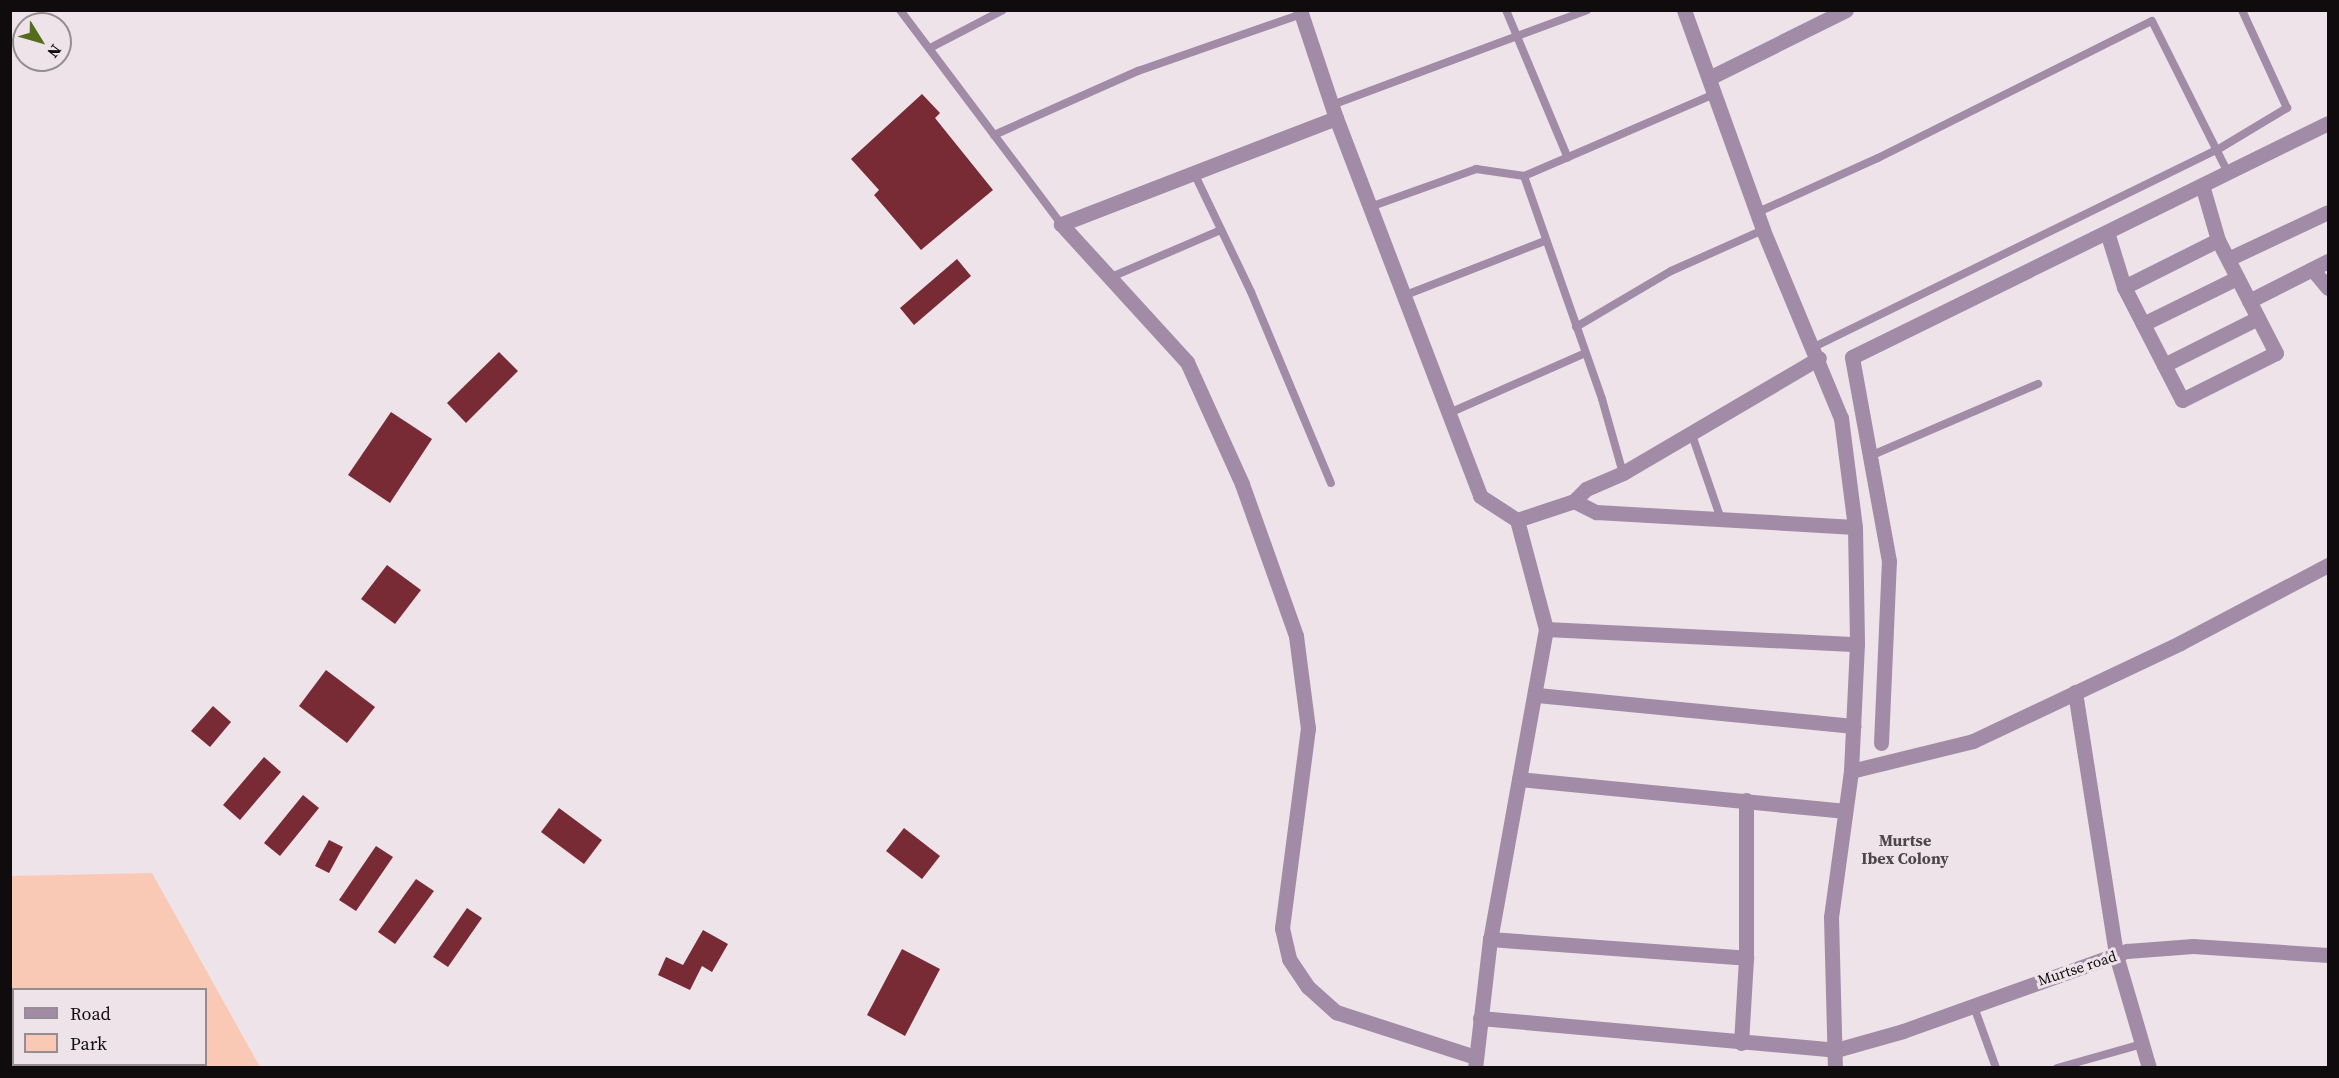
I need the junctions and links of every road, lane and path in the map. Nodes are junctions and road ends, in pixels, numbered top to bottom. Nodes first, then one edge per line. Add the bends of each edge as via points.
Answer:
1 (900, 10) edge
2 (1003, 10) edge
3 (1506, 10) edge
4 (1587, 10) edge
5 (1684, 10) edge
6 (1846, 10) edge
7 (2242, 10) edge
8 (1301, 12) edge
9 (1516, 36) junction
10 (930, 48) junction
11 (1709, 78) junction
12 (1714, 94) junction
13 (1334, 112) junction
14 (2328, 123) edge
15 (994, 135) junction
16 (2217, 150) junction
17 (1568, 158) junction
18 (1194, 173) junction
19 (2228, 173) junction
20 (1524, 177) junction
21 (2202, 185) junction
22 (1370, 207) junction
23 (2328, 212) edge
24 (1756, 213) junction
25 (1061, 224) junction
26 (1221, 230) junction
27 (1762, 230) junction
28 (2107, 232) junction
29 (2218, 240) junction
30 (1545, 241) junction
31 (2228, 259) junction
32 (2328, 261) edge
33 (2313, 269) junction
34 (1109, 278) junction
35 (2237, 278) junction
36 (2124, 287) junction
37 (2328, 288) edge
38 (1403, 296) junction
39 (2249, 301) junction
40 (2258, 318) junction
41 (2143, 324) junction
42 (1576, 327) junction
43 (1585, 353) junction
44 (1816, 353) junction
45 (2164, 365) junction
46 (2037, 384) dead end
47 (1447, 414) junction
48 (1691, 432) junction
49 (1870, 456) junction
50 (1623, 473) junction
51 (1331, 483) dead end
52 (1574, 501) junction
53 (1721, 519) junction
54 (1517, 520) junction
55 (1855, 526) junction
56 (2328, 565) edge
57 (1545, 629) junction
58 (1857, 644) junction
59 (2075, 692) junction
60 (1537, 694) junction
61 (1852, 726) junction
62 (1881, 743) dead end
63 (1851, 771) junction
64 (1519, 779) junction
65 (1746, 800) junction
66 (1843, 810) junction
67 (1491, 939) junction
68 (2116, 955) junction
69 (2328, 955) edge
70 (1746, 958) junction
71 (1974, 1004) junction
72 (1480, 1018) junction
73 (1741, 1043) junction
74 (2142, 1044) junction
75 (1836, 1050) junction
76 (1475, 1062) edge
77 (1835, 1068) edge
78 (1996, 1068) edge
79 (2057, 1068) edge
80 (2149, 1068) edge

1 - 10 lane
2 - 10 lane
3 - 9 lane
4 - 9 lane
5 - 11 street
6 - 11 street
7 - 16 lane via 2287,108
8 - 13 street
8 - 15 lane via 1138,71
9 - 13 lane
9 - 17 lane
10 - 15 lane
11 - 12 street
12 - 17 lane
12 - 24 street
13 - 18 street
13 - 22 street
14 - 19 street
15 - 25 lane
16 - 19 lane
16 - 24 lane via 2152,21 1878,158
16 - 44 lane
17 - 20 lane
18 - 25 street
18 - 26 lane
19 - 21 street
20 - 22 lane via 1476,169
20 - 30 lane
21 - 28 street
21 - 29 street
22 - 38 street
23 - 31 street
24 - 27 street
25 - 34 street
26 - 34 lane
26 - 51 lane
27 - 42 lane via 1671,271
27 - 44 street
28 - 36 street
28 - 49 street via 1852,357
29 - 31 street
29 - 36 street
30 - 38 lane
30 - 42 lane
31 - 35 street
32 - 33 street
33 - 37 street
33 - 39 street
34 - 76 street via 1187,362 1242,484 1296,636 1308,728 1282,928 1289,959 1308,987 1336,1012
35 - 39 street
35 - 41 street
36 - 41 street
38 - 47 street
39 - 40 street
40 - 45 street
40 - 45 street via 2276,353 2182,400
41 - 45 street
42 - 43 lane
43 - 47 lane
43 - 50 lane
44 - 48 street
44 - 55 street via 1841,418
46 - 49 lane
47 - 54 street via 1480,496
48 - 50 street
48 - 53 lane
49 - 62 street via 1889,561
50 - 52 street via 1586,489
52 - 53 street via 1596,512
52 - 54 street
53 - 55 street
54 - 57 street
55 - 58 street
56 - 59 street via 2180,644
57 - 58 street
57 - 60 street
58 - 61 street
59 - 63 street via 1973,741
59 - 68 street
60 - 61 street
60 - 64 street
61 - 63 street
63 - 66 street
64 - 65 street
64 - 67 street
65 - 66 street
65 - 70 street
66 - 75 street via 1832,917
67 - 70 street
67 - 72 street
68 - 69 street, Murtse road via 2193,946
68 - 71 street, Murtse road
68 - 74 street
70 - 73 street
71 - 75 street, Murtse road via 1903,1031
71 - 78 lane
72 - 73 street
72 - 76 street
73 - 75 street
74 - 79 lane
74 - 80 street
75 - 77 street

